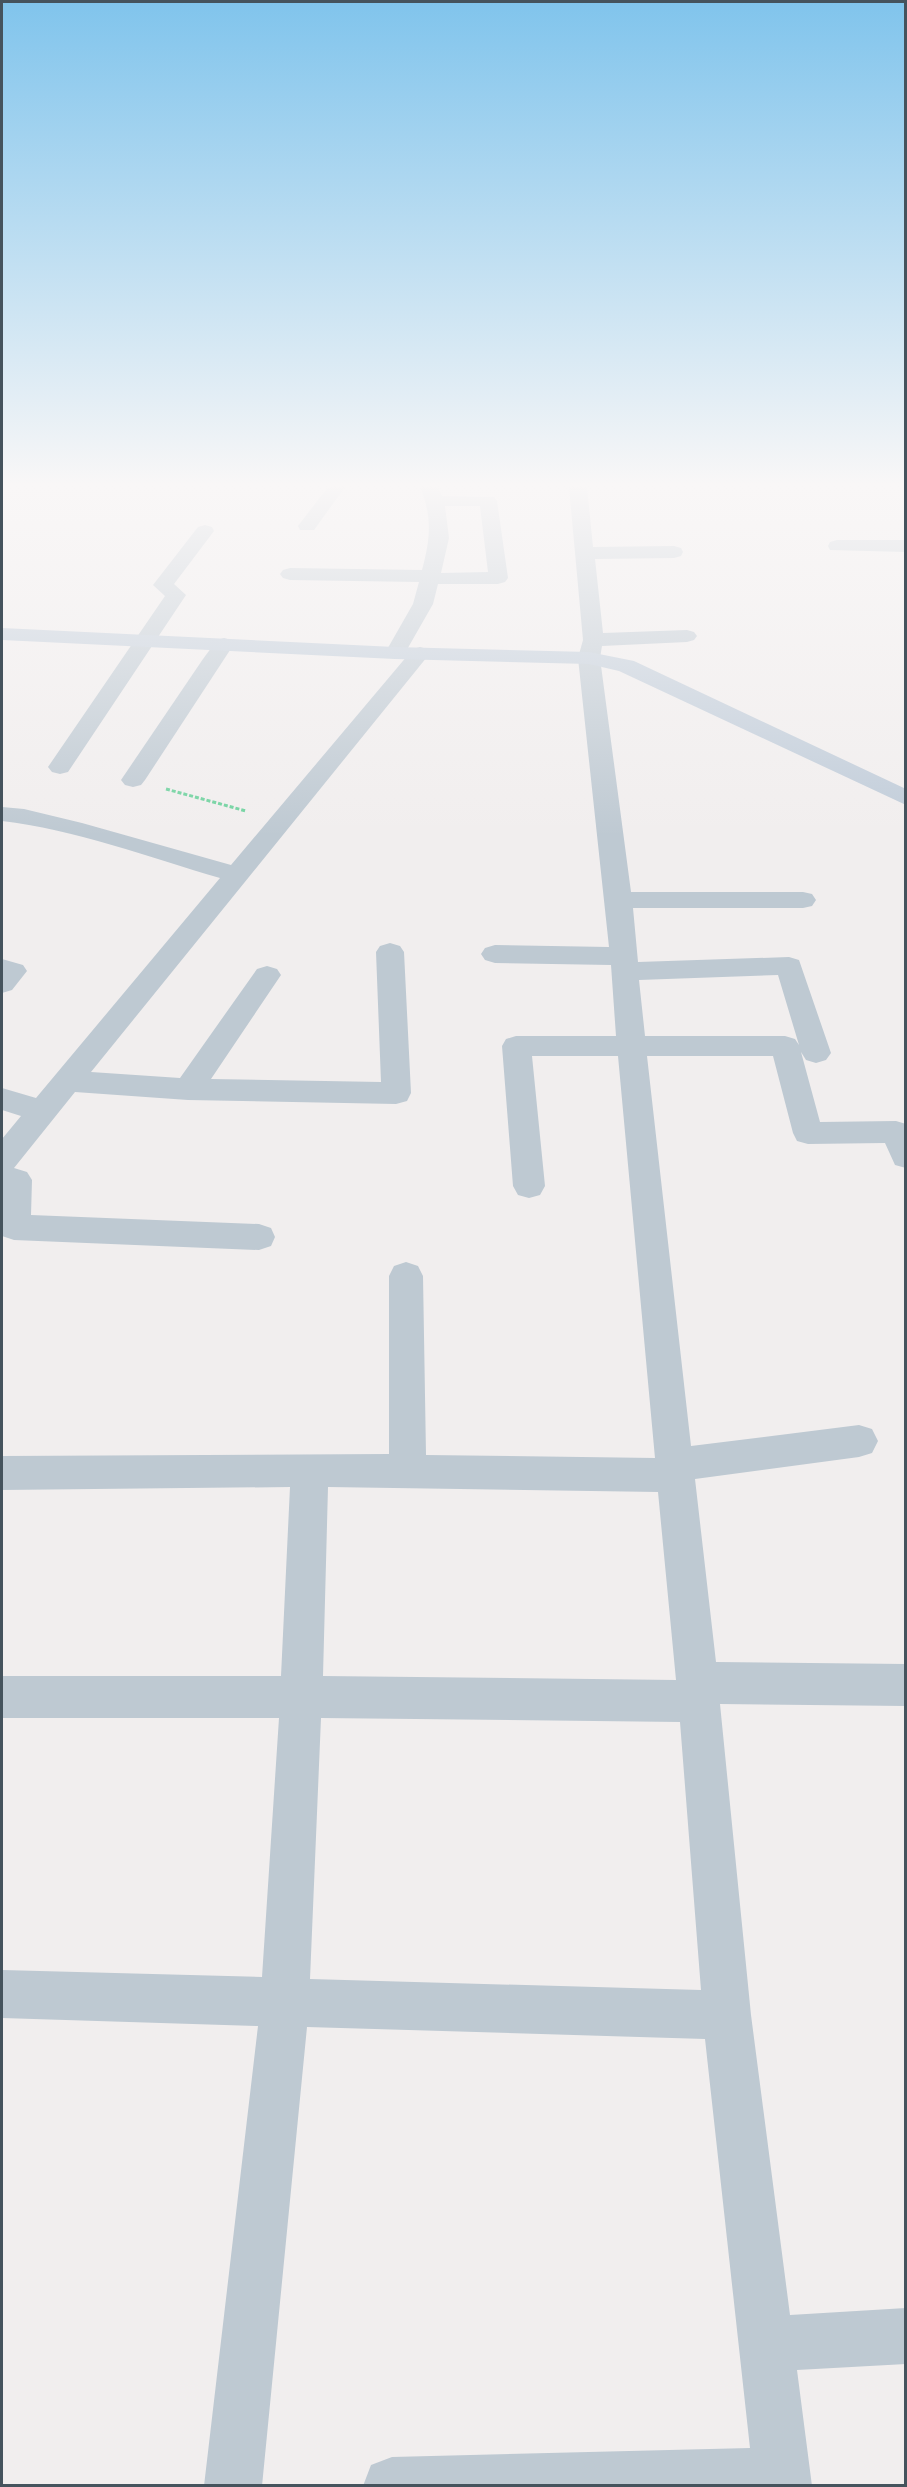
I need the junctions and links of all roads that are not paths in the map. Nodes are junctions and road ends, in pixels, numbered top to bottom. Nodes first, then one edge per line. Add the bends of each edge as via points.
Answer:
1 (171, 603) edge
2 (423, 603) edge
3 (588, 603) edge
4 (2, 634) edge
5 (687, 636) dead end
6 (147, 640) junction
7 (224, 644) junction
8 (591, 649) junction
9 (395, 652) junction
10 (420, 653) junction
11 (60, 767) dead end
12 (134, 780) road end
13 (906, 798) edge
14 (2, 814) edge
15 (236, 874) junction
16 (619, 900) junction
17 (803, 900) dead end
18 (390, 952) dead end
19 (495, 954) dead end
20 (625, 963) junction
21 (267, 975) dead end
22 (631, 1045) junction
23 (816, 1053) dead end
24 (69, 1081) junction
25 (188, 1089) junction
26 (2, 1099) edge
27 (42, 1111) junction
28 (906, 1156) edge
29 (2, 1160) edge
30 (2, 1177) edge
31 (529, 1186) dead end
32 (259, 1238) dead end
33 (406, 1276) dead end
34 (859, 1441) dead end
35 (310, 1470) junction
36 (676, 1470) junction
37 (408, 1471) junction
38 (2, 1473) edge
39 (906, 1685) edge
40 (698, 1692) junction
41 (2, 1697) edge
42 (301, 1697) junction
43 (2, 1994) edge
44 (285, 2002) junction
45 (727, 2015) junction
46 (906, 2336) edge
47 (767, 2344) junction
48 (782, 2481) edge
49 (233, 2486) edge
50 (392, 2486) edge

1 - 6 street
2 - 9 street
3 - 8 street
4 - 6 street
5 - 8 street
6 - 7 street
6 - 11 street
7 - 9 street
7 - 12 street
8 - 10 street
8 - 13 street
8 - 16 street
9 - 10 street
10 - 15 street
14 - 15 street via 73,828
15 - 24 street
16 - 17 street
16 - 20 street
18 - 25 street via 396,1093
19 - 20 street
20 - 22 street
20 - 23 street via 789,966
21 - 25 street
22 - 28 street via 785,1046 808,1133 896,1132
22 - 31 street via 516,1046
22 - 36 street
24 - 25 street
24 - 27 street
26 - 27 street
27 - 29 street
30 - 32 street via 16,1180 14,1227
33 - 37 street
34 - 36 street
35 - 37 street
35 - 38 street
35 - 42 street
36 - 37 street
36 - 40 street
39 - 40 street
40 - 42 street
40 - 45 street
41 - 42 street
42 - 44 street
43 - 44 street
44 - 45 street
44 - 49 street
45 - 47 street
46 - 47 street
47 - 48 street
48 - 50 street

